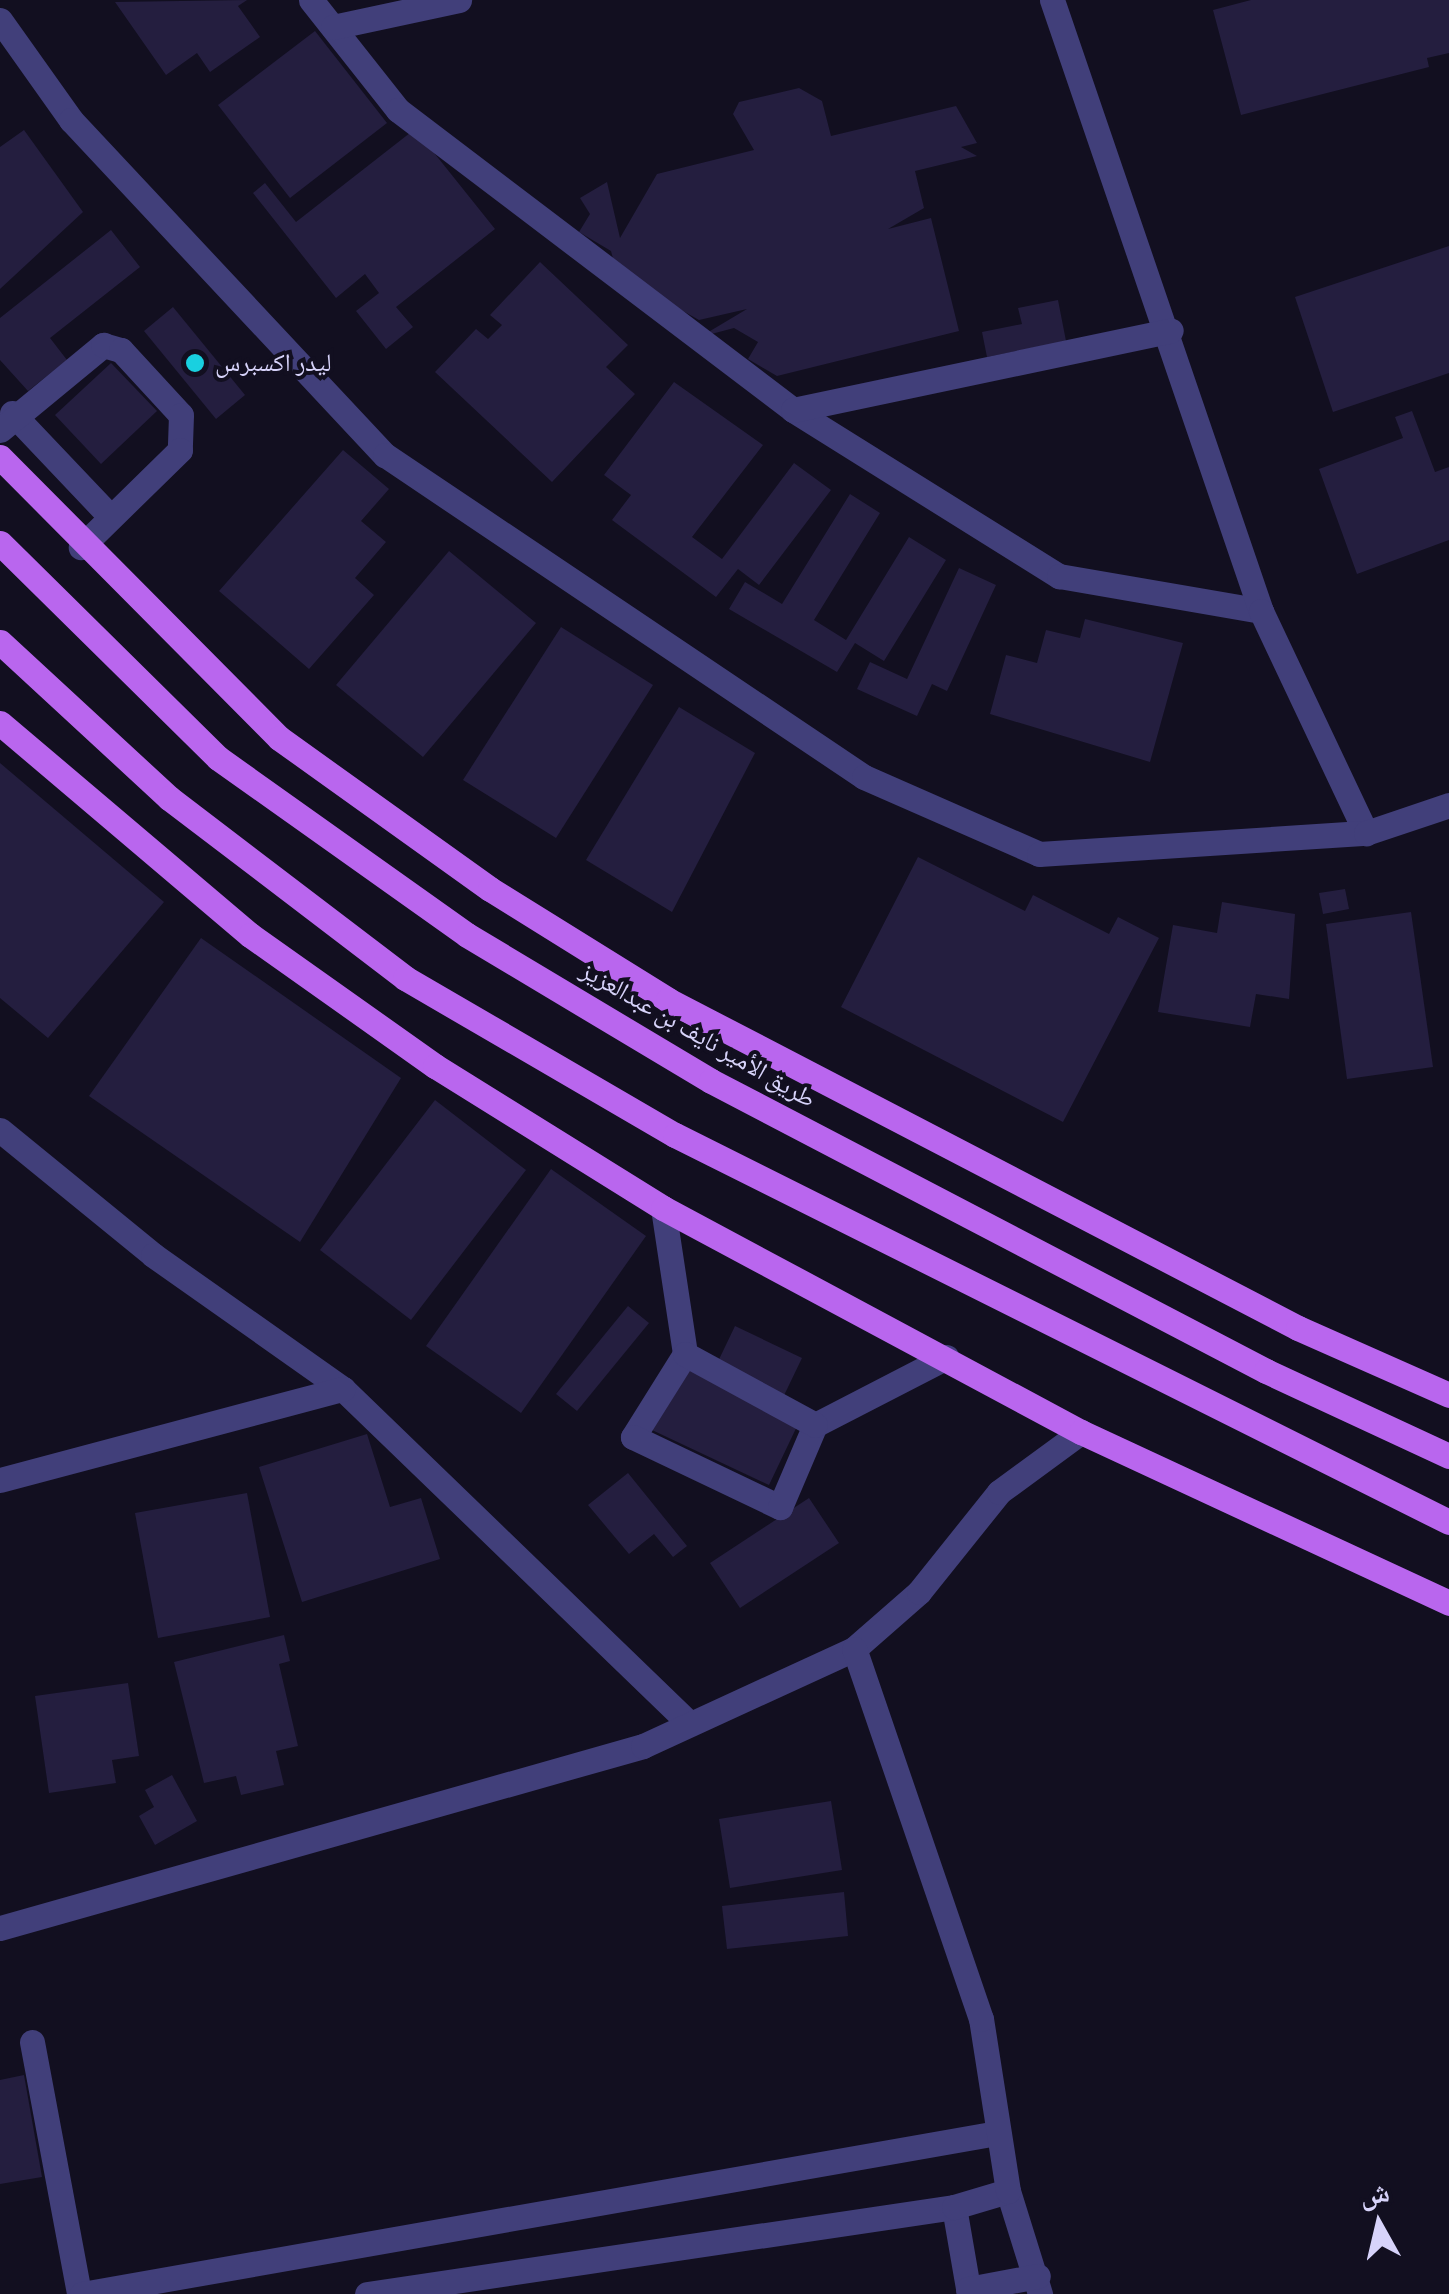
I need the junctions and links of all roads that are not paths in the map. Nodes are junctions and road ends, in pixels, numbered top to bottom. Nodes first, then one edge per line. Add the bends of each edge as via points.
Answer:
1 (311, 0) edge
2 (459, 0) edge
3 (1052, 0) edge
4 (0, 20) edge
5 (332, 27) junction
6 (1171, 330) junction
7 (792, 410) junction
8 (6, 422) edge
9 (0, 457) edge
10 (108, 514) junction
11 (0, 543) edge
12 (81, 546) junction
13 (1261, 610) junction
14 (0, 642) edge
15 (0, 723) edge
16 (1449, 805) edge
17 (1366, 832) junction
18 (0, 1130) edge
19 (662, 1208) junction
20 (685, 1354) junction
21 (947, 1357) junction
22 (342, 1389) junction
23 (1449, 1396) edge
24 (815, 1425) junction
25 (1081, 1432) junction
26 (1449, 1456) edge
27 (0, 1480) edge
28 (1449, 1522) edge
29 (1449, 1603) edge
30 (854, 1648) junction
31 (685, 1720) junction
32 (0, 1928) edge
33 (32, 2042) dead end
34 (997, 2133) junction
35 (1008, 2191) junction
36 (954, 2207) junction
37 (1039, 2285) edge
38 (969, 2291) edge
39 (81, 2294) edge
40 (367, 2294) edge

1 - 5 street
2 - 5 street
3 - 6 street
4 - 17 street via 71,120 385,455 864,777 1039,854
5 - 7 street via 398,110
6 - 7 street
6 - 13 street
7 - 13 street via 1059,576
8 - 10 street
8 - 10 street via 86,352 121,350 181,416 185,432 180,450
9 - 12 main road
10 - 12 street
11 - 26 main road, طريق الأمير نايف بن عبدالعزيز via 218,758 350,860 710,1081
12 - 23 main road via 279,738 587,950 1280,1319
13 - 17 street
14 - 28 main road via 278,888 405,978 675,1135
15 - 19 main road via 250,935 435,1066
16 - 17 street
18 - 22 street via 153,1255
19 - 20 street
19 - 21 main road
20 - 24 street
20 - 24 street via 634,1437 780,1507
21 - 24 street
21 - 25 main road
22 - 27 street
22 - 31 street
25 - 29 main road
25 - 30 street via 999,1492 918,1592
30 - 31 street
30 - 34 street via 981,2019
31 - 32 street via 643,1746
33 - 39 street
34 - 35 street
34 - 39 street
35 - 36 street
35 - 37 street
36 - 38 street
36 - 40 street
37 - 38 street

